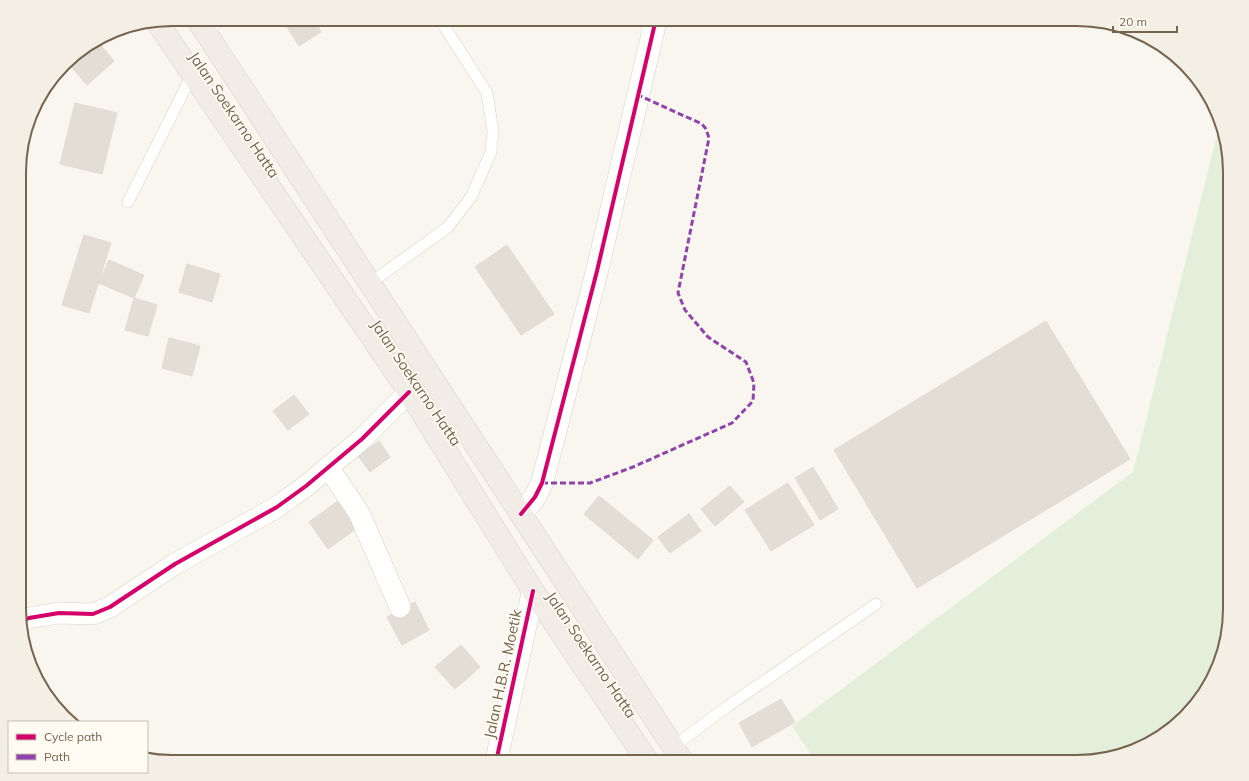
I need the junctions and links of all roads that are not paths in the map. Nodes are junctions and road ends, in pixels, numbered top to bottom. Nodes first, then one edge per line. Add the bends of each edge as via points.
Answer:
1 (160, 26) edge
2 (202, 26) edge
3 (444, 26) dead end
4 (654, 26) edge
5 (192, 76) junction
6 (128, 202) dead end
7 (369, 284) junction
8 (409, 392) junction
9 (328, 467) junction
10 (521, 514) junction
11 (533, 590) junction
12 (876, 604) dead end
13 (400, 607) dead end
14 (26, 619) edge
15 (678, 754) edge
16 (498, 755) edge
17 (643, 755) edge

1 - 5 highway, Jalan Soekarno Hatta
2 - 7 highway, Jalan Soekarno Hatta
3 - 7 lane via 487,93 493,131 491,152 471,197 448,227
4 - 10 street via 597,271 542,483 535,497
5 - 6 lane
5 - 8 highway, Jalan Soekarno Hatta
7 - 10 highway, Jalan Soekarno Hatta
8 - 9 street via 362,439
8 - 11 highway, Jalan Soekarno Hatta
9 - 13 street via 359,513
9 - 14 street via 277,507 175,564 100,612 59,613
10 - 15 highway, Jalan Soekarno Hatta
11 - 16 street, Jalan H.B.R. Moetik
11 - 17 highway, Jalan Soekarno Hatta
12 - 15 lane via 728,706

